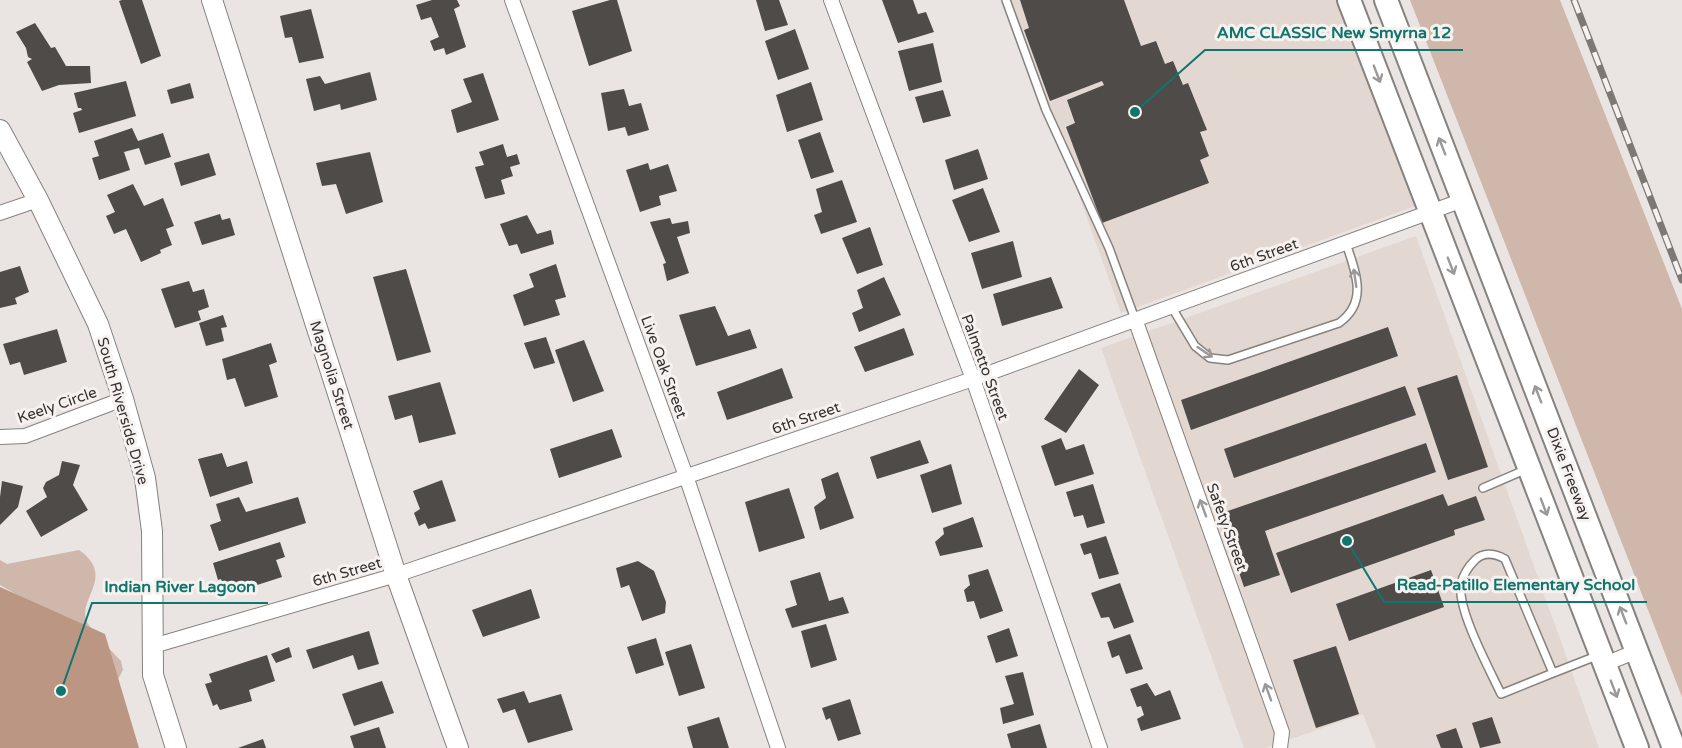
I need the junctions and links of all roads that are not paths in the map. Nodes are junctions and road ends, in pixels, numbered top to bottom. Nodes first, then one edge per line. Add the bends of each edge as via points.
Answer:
1 (212, 0) edge
2 (512, 0) edge
3 (831, 0) edge
4 (1006, 0) edge
5 (1349, 0) edge
6 (1386, 0) edge
7 (0, 130) edge
8 (38, 200) junction
9 (1463, 200) junction
10 (1430, 212) junction
11 (0, 213) edge
12 (1346, 243) junction
13 (1171, 306) junction
14 (1135, 319) junction
15 (973, 379) junction
16 (123, 399) junction
17 (0, 437) edge
18 (1529, 468) junction
19 (686, 476) junction
20 (1483, 488) dead end
21 (396, 575) junction
22 (153, 645) junction
23 (1637, 651) junction
24 (1603, 659) junction
25 (1553, 673) junction
26 (176, 748) edge
27 (458, 748) edge
28 (778, 748) edge
29 (1100, 748) edge
30 (1280, 748) edge
31 (1637, 748) edge
32 (1674, 748) edge

1 - 21 street, Magnolia Street
2 - 19 street, Live Oak Street
3 - 15 street, Palmetto Street
4 - 14 lane via 1046,110 1109,248
5 -> 10 main road
9 -> 6 main road, Dixie Freeway
7 - 8 street, South Riverside Drive
8 - 11 street
8 - 16 street, South Riverside Drive via 98,324
9 - 10 street, 6th Street
23 -> 9 main road, Dixie Freeway
10 - 12 street, 6th Street
10 -> 18 main road
12 - 13 street, 6th Street
13 -> 12 lane via 1195,346 1210,358 1228,360 1339,322 1350,315 1356,304 1357,278
13 - 14 street, 6th Street
14 - 15 street, 6th Street
30 -> 14 street, Safety Street via 1282,732
15 - 19 street, 6th Street
15 - 29 street, Palmetto Street
16 - 17 street, Keely Circle via 25,436
16 - 22 street, South Riverside Drive via 145,478 152,531
18 - 20 lane
18 -> 24 main road
19 - 21 street, 6th Street
19 - 28 street, Live Oak Street
21 - 22 street, 6th Street
21 - 27 street, Magnolia Street
22 - 26 street, South Riverside Drive via 153,675
23 - 24 street
23 - 32 main road, Dixie Freeway
24 - 25 lane
24 -> 31 main road
25 - 25 lane via 1505,559 1495,553 1478,556 1461,583 1462,605 1501,694

